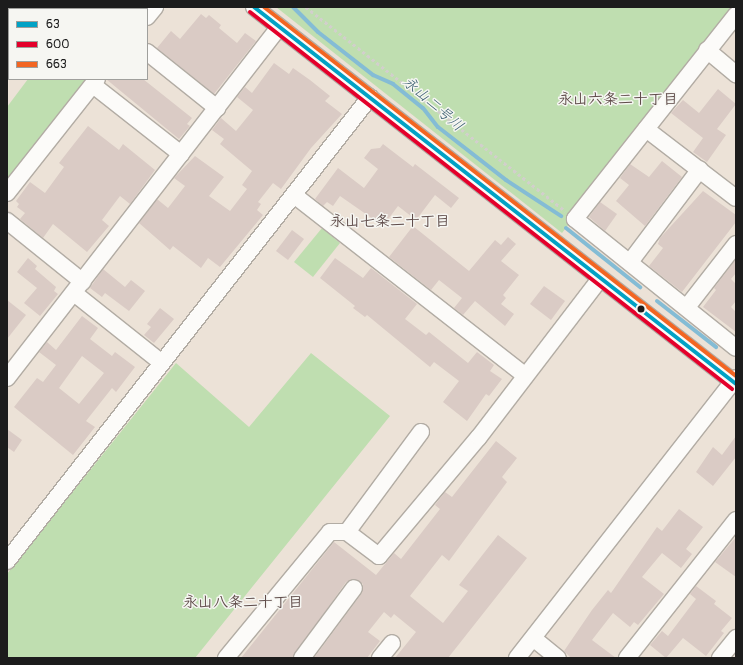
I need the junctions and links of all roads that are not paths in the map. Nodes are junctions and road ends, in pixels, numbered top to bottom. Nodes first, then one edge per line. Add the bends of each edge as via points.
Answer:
1 (155, 7) edge
2 (254, 7) edge
3 (736, 15) edge
4 (148, 16) edge
5 (279, 27) junction
6 (707, 50) junction
7 (148, 53) edge
8 (736, 74) edge
9 (95, 82) edge
10 (370, 97) junction
11 (217, 108) junction
12 (646, 128) junction
13 (181, 154) junction
14 (700, 169) junction
15 (7, 193) edge
16 (294, 195) junction
17 (736, 198) edge
18 (7, 221) edge
19 (736, 244) edge
20 (630, 262) junction
21 (600, 279) junction
22 (78, 287) junction
23 (687, 307) junction
24 (736, 348) edge
25 (162, 362) junction
26 (524, 375) junction
27 (7, 378) edge
28 (735, 381) edge
29 (421, 432) dead end
30 (736, 520) edge
31 (347, 532) junction
32 (7, 561) edge
33 (354, 588) dead end
34 (533, 638) junction
35 (736, 638) edge
36 (392, 643) dead end
37 (226, 658) edge
38 (302, 658) edge
39 (380, 658) edge
40 (517, 658) edge
41 (558, 658) edge
42 (628, 658) edge
43 (720, 658) edge

1 - 4 street
2 - 5 street
3 - 6 street
5 - 10 street
5 - 11 street
6 - 8 street
6 - 12 street
7 - 11 street
9 - 13 street
9 - 15 street
10 - 16 street
10 - 21 street
11 - 13 street
12 - 14 street
12 - 20 street via 575,219
13 - 22 street
14 - 17 street
14 - 20 street
16 - 25 street
16 - 26 street
18 - 22 street
19 - 23 street
20 - 23 street
21 - 26 street
21 - 28 street
22 - 25 street
22 - 27 street
23 - 24 street
25 - 32 street
26 - 31 street via 479,437 379,556
28 - 34 street
29 - 31 street
30 - 42 street
31 - 37 street via 330,532
33 - 38 street
34 - 40 street
34 - 41 street
35 - 43 street
36 - 39 street

